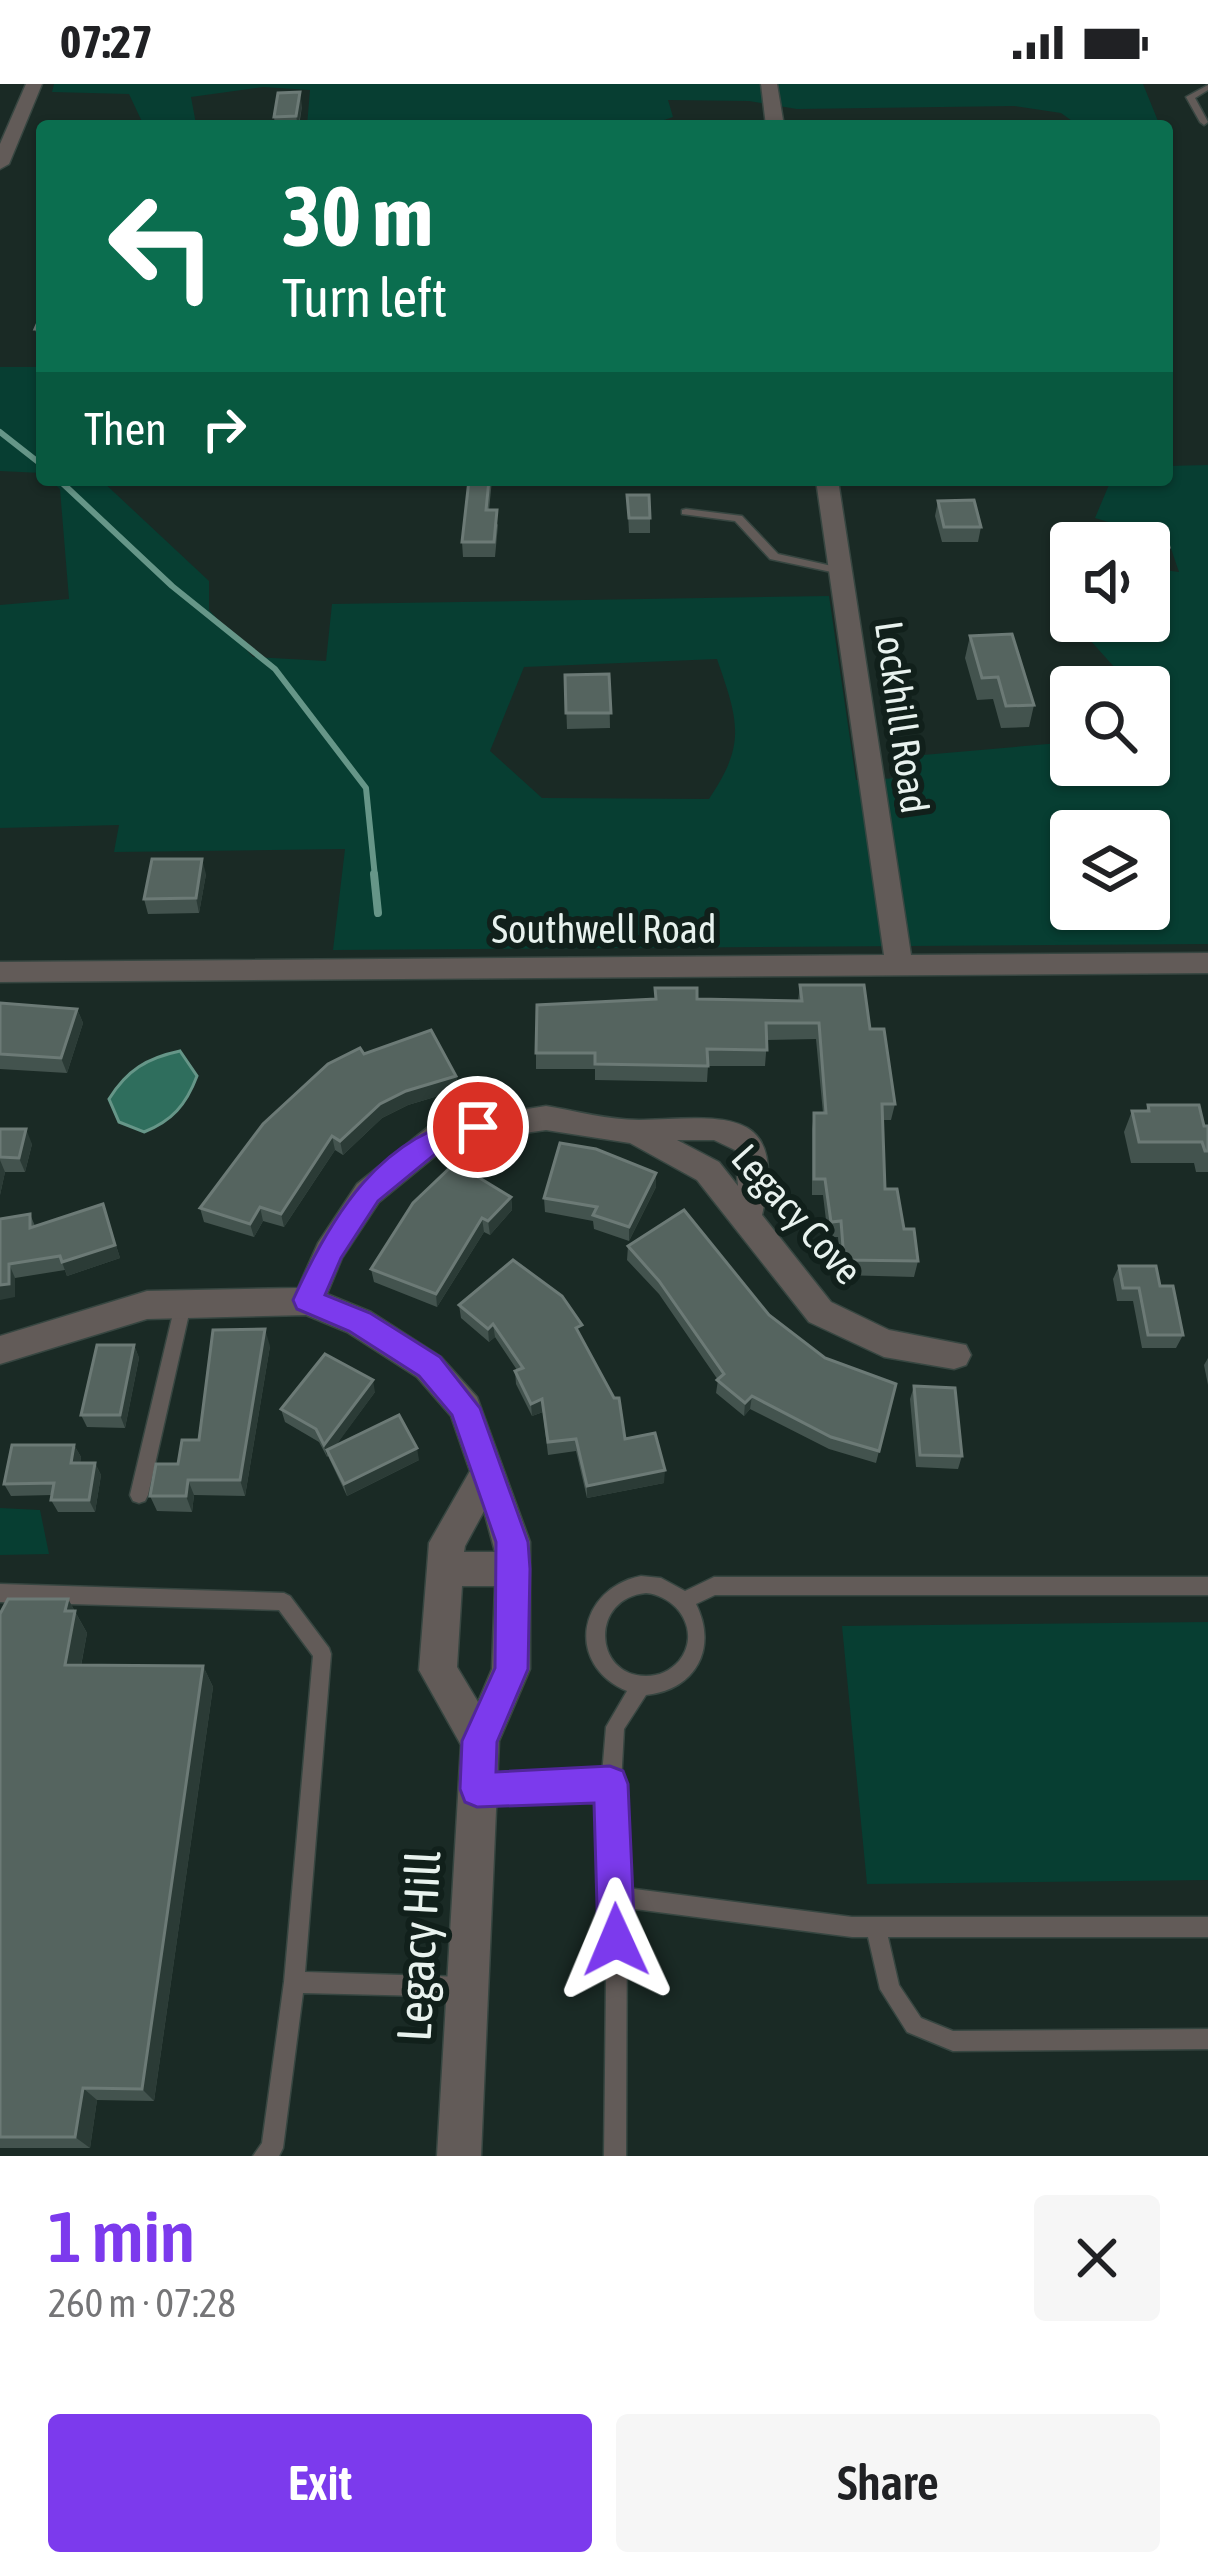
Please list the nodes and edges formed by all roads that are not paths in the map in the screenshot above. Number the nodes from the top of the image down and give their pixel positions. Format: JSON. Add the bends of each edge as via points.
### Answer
{"nodes":[{"id":1,"x":34,"y":84,"type":"edge"},
{"id":2,"x":769,"y":84,"type":"edge"},
{"id":3,"x":1208,"y":87,"type":"edge"},
{"id":4,"x":774,"y":120,"type":"edge"},
{"id":5,"x":1204,"y":122,"type":"dead end"},
{"id":6,"x":0,"y":164,"type":"edge"},
{"id":7,"x":828,"y":486,"type":"edge"},
{"id":8,"x":686,"y":512,"type":"dead end"},
{"id":9,"x":841,"y":572,"type":"junction"},
{"id":10,"x":1208,"y":963,"type":"edge"},
{"id":11,"x":899,"y":965,"type":"junction"},
{"id":12,"x":0,"y":973,"type":"edge"},
{"id":13,"x":635,"y":1132,"type":"junction"},
{"id":14,"x":745,"y":1220,"type":"junction"},
{"id":15,"x":308,"y":1300,"type":"junction"},
{"id":16,"x":183,"y":1304,"type":"junction"},
{"id":17,"x":0,"y":1350,"type":"edge"},
{"id":18,"x":954,"y":1355,"type":"dead end"},
{"id":19,"x":488,"y":1471,"type":"junction"},
{"id":20,"x":139,"y":1495,"type":"dead end"},
{"id":21,"x":445,"y":1569,"type":"junction"},
{"id":22,"x":514,"y":1569,"type":"junction"},
{"id":23,"x":1208,"y":1586,"type":"edge"},
{"id":24,"x":0,"y":1593,"type":"edge"},
{"id":25,"x":682,"y":1600,"type":"junction"},
{"id":26,"x":641,"y":1685,"type":"junction"},
{"id":27,"x":480,"y":1741,"type":"junction"},
{"id":28,"x":610,"y":1784,"type":"junction"},
{"id":29,"x":477,"y":1789,"type":"junction"},
{"id":30,"x":617,"y":1897,"type":"junction"},
{"id":31,"x":876,"y":1927,"type":"junction"},
{"id":32,"x":1208,"y":1927,"type":"edge"},
{"id":33,"x":293,"y":1982,"type":"junction"},
{"id":34,"x":468,"y":1987,"type":"junction"},
{"id":35,"x":1208,"y":2039,"type":"edge"},
{"id":36,"x":264,"y":2156,"type":"edge"},
{"id":37,"x":459,"y":2156,"type":"edge"},
{"id":38,"x":615,"y":2156,"type":"edge"}],
"edges":[{"from":1,"to":6,"type":"street"},
{"from":2,"to":4,"type":"street"},
{"from":3,"to":5,"type":"lane","via":[[1190,97]]},
{"from":7,"to":9,"type":"street","name":"Lockhill Road"},
{"from":8,"to":9,"type":"lane","via":[[738,518],[774,557]]},
{"from":9,"to":11,"type":"street","name":"Lockhill Road"},
{"from":10,"to":11,"type":"street","name":"Southwell Road"},
{"from":11,"to":12,"type":"street","name":"Southwell Road"},
{"from":13,"to":14,"type":"street","name":"Legacy Cove","via":[[708,1172]]},
{"from":13,"to":14,"type":"street","via":[[714,1125],[746,1142],[756,1187]]},
{"from":13,"to":15,"type":"street","name":"Legacy Cove","via":[[546,1118],[443,1132],[368,1193]]},
{"from":14,"to":18,"type":"street","name":"Legacy Cove","via":[[820,1312],[884,1342]]},
{"from":15,"to":16,"type":"street","name":"Legacy Hill"},
{"from":15,"to":19,"type":"street","name":"Legacy Hill","via":[[429,1367],[465,1408]]},
{"from":16,"to":17,"type":"street","name":"Legacy Hill","via":[[146,1305]]},
{"from":16,"to":20,"type":"lane"},
{"from":19,"to":21,"type":"street","via":[[447,1543]]},
{"from":19,"to":22,"type":"street","name":"Legacy Hill"},
{"from":21,"to":22,"type":"street"},
{"from":21,"to":27,"type":"street","via":[[438,1670]]},
{"from":22,"to":27,"type":"street","name":"Legacy Hill","via":[[512,1669]]},
{"from":23,"to":25,"type":"lane","via":[[714,1586]]},
{"from":24,"to":33,"type":"lane","via":[[284,1602],[322,1654]]},
{"from":25,"to":26,"type":"lane","via":[[698,1632],[696,1649],[676,1677]]},
{"from":25,"to":26,"type":"lane","via":[[638,1586],[599,1612],[601,1659]]},
{"from":26,"to":28,"type":"lane","via":[[615,1727]]},
{"from":27,"to":29,"type":"street","name":"Legacy Hill"},
{"from":28,"to":29,"type":"lane"},
{"from":28,"to":30,"type":"lane"},
{"from":29,"to":34,"type":"street","name":"Legacy Hill"},
{"from":30,"to":31,"type":"lane"},
{"from":30,"to":38,"type":"lane"},
{"from":31,"to":32,"type":"lane"},
{"from":31,"to":35,"type":"lane","via":[[890,1989],[914,2025],[953,2041]]},
{"from":33,"to":34,"type":"lane"},
{"from":33,"to":36,"type":"lane","via":[[272,2149]]},
{"from":34,"to":37,"type":"street","name":"Legacy Hill"}]}
